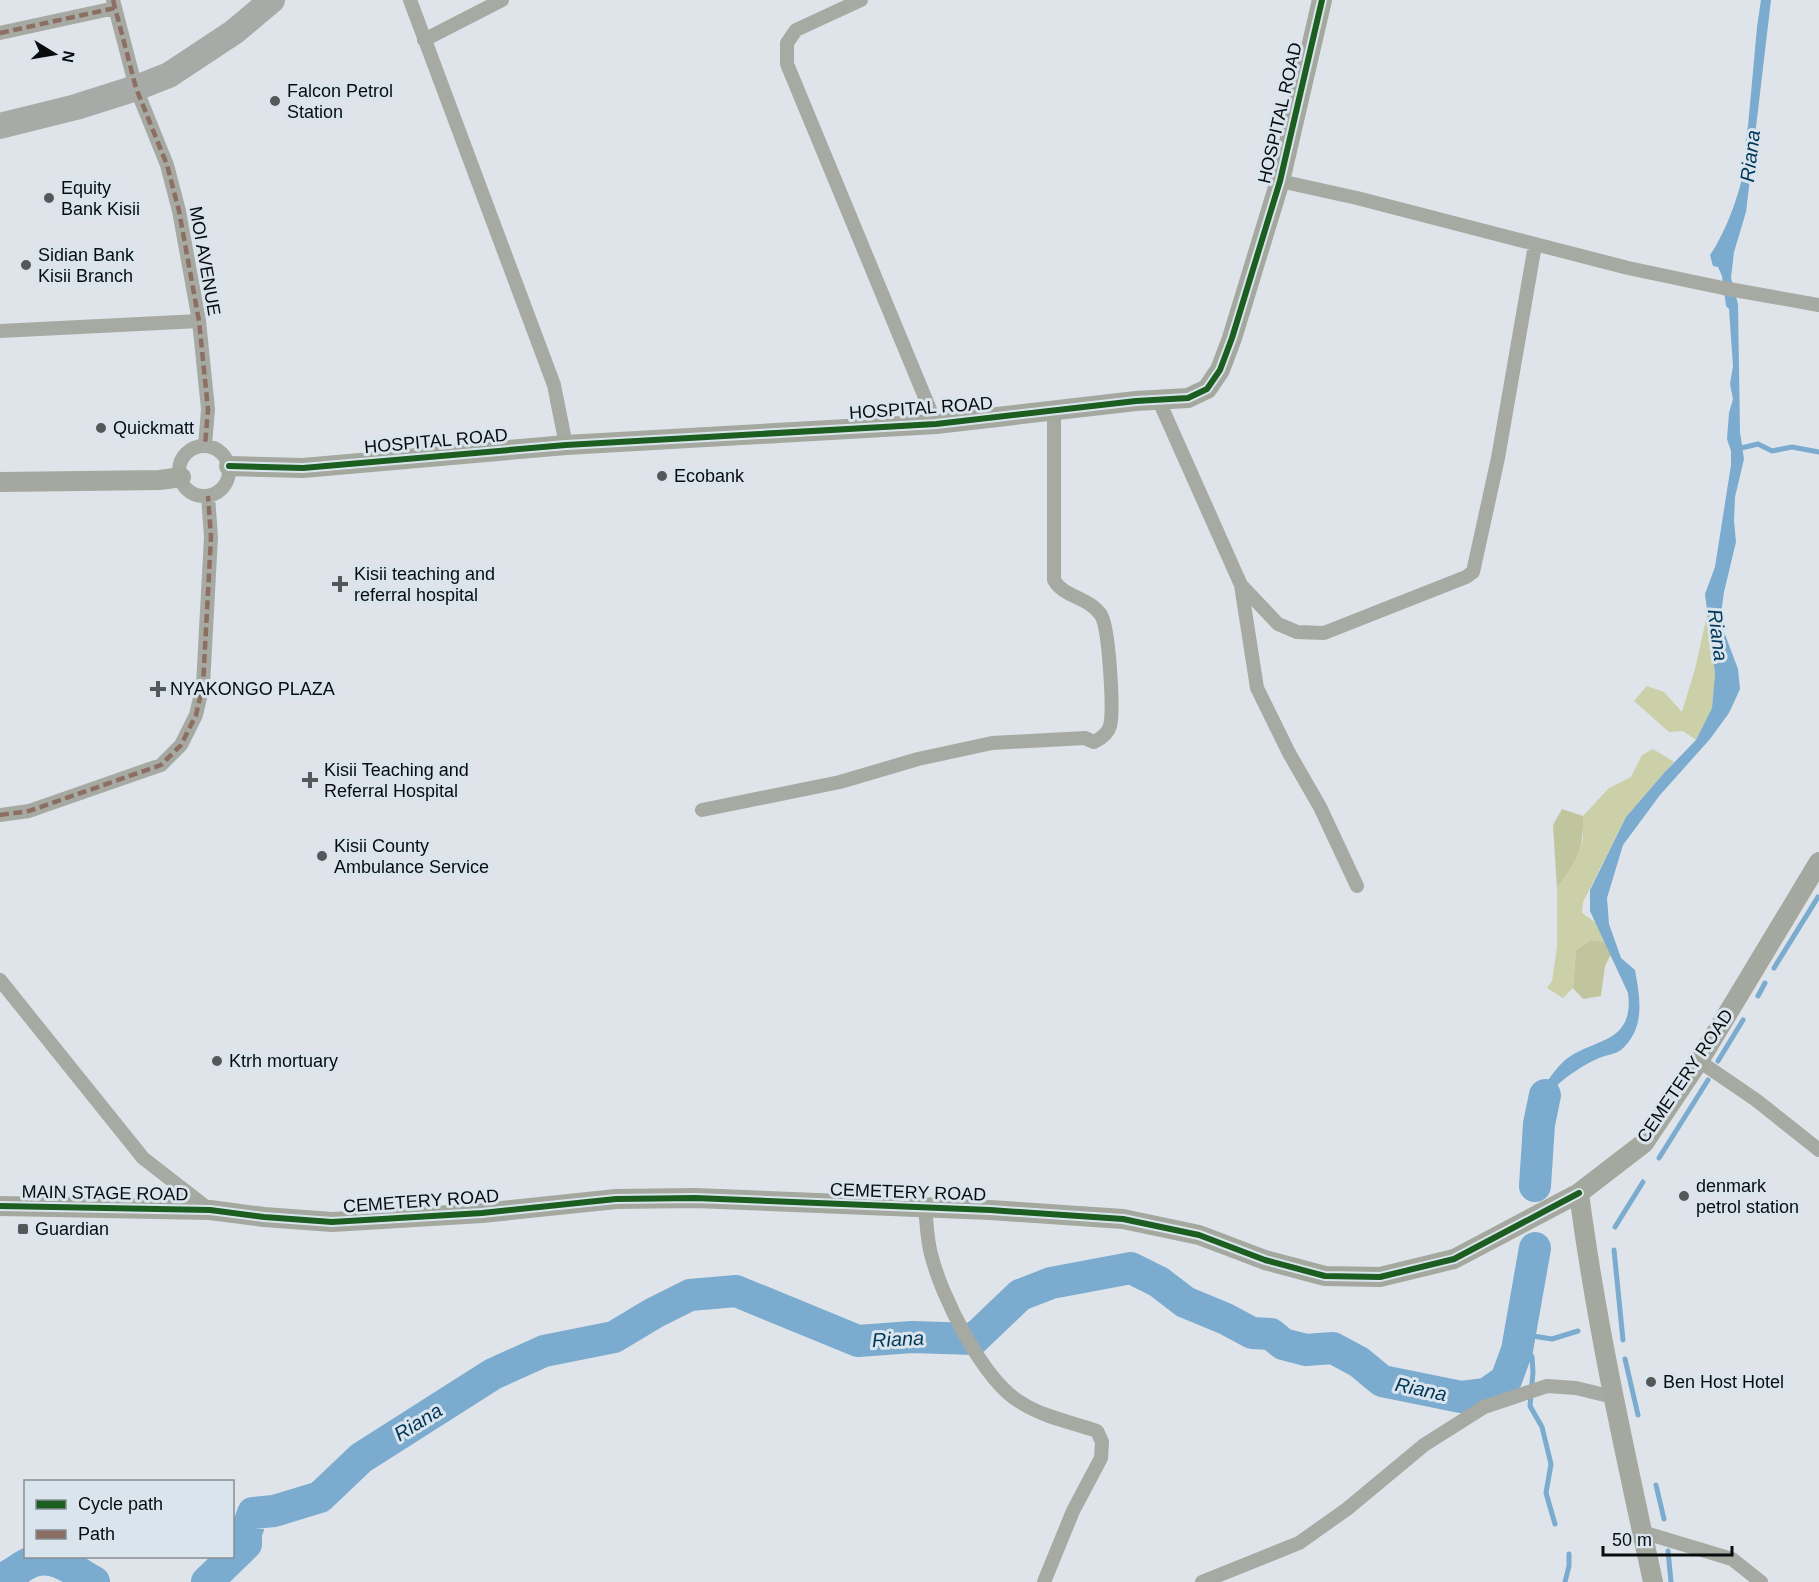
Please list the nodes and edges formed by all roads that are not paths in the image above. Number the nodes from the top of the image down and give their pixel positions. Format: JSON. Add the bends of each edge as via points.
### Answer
{"nodes":[{"id":1,"x":272,"y":0,"type":"edge"},
{"id":2,"x":410,"y":0,"type":"edge"},
{"id":3,"x":502,"y":0,"type":"edge"},
{"id":4,"x":861,"y":0,"type":"edge"},
{"id":5,"x":1322,"y":0,"type":"edge"},
{"id":6,"x":114,"y":4,"type":"edge"},
{"id":7,"x":0,"y":33,"type":"edge"},
{"id":8,"x":424,"y":40,"type":"junction"},
{"id":9,"x":135,"y":88,"type":"junction"},
{"id":10,"x":0,"y":126,"type":"edge"},
{"id":11,"x":1281,"y":181,"type":"junction"},
{"id":12,"x":1535,"y":245,"type":"junction"},
{"id":13,"x":1819,"y":305,"type":"edge"},
{"id":14,"x":199,"y":321,"type":"junction"},
{"id":15,"x":0,"y":331,"type":"edge"},
{"id":16,"x":1159,"y":401,"type":"junction"},
{"id":17,"x":1054,"y":412,"type":"junction"},
{"id":18,"x":936,"y":424,"type":"junction"},
{"id":19,"x":566,"y":445,"type":"junction"},
{"id":20,"x":205,"y":446,"type":"junction"},
{"id":21,"x":229,"y":466,"type":"junction"},
{"id":22,"x":181,"y":477,"type":"junction"},
{"id":23,"x":0,"y":482,"type":"edge"},
{"id":24,"x":208,"y":496,"type":"junction"},
{"id":25,"x":1241,"y":585,"type":"junction"},
{"id":26,"x":702,"y":810,"type":"dead end"},
{"id":27,"x":0,"y":815,"type":"edge"},
{"id":28,"x":1819,"y":862,"type":"edge"},
{"id":29,"x":1357,"y":886,"type":"dead end"},
{"id":30,"x":0,"y":980,"type":"edge"},
{"id":31,"x":1699,"y":1060,"type":"junction"},
{"id":32,"x":1819,"y":1150,"type":"edge"},
{"id":33,"x":1579,"y":1193,"type":"junction"},
{"id":34,"x":0,"y":1206,"type":"edge"},
{"id":35,"x":925,"y":1209,"type":"junction"},
{"id":36,"x":210,"y":1210,"type":"junction"},
{"id":37,"x":1613,"y":1397,"type":"junction"},
{"id":38,"x":1642,"y":1532,"type":"junction"},
{"id":39,"x":1044,"y":1582,"type":"edge"},
{"id":40,"x":1202,"y":1582,"type":"edge"},
{"id":41,"x":1653,"y":1582,"type":"edge"},
{"id":42,"x":1761,"y":1582,"type":"edge"}],
"edges":[{"from":1,"to":9,"type":"highway","via":[[234,32],[169,75]]},
{"from":2,"to":8,"type":"street"},
{"from":3,"to":8,"type":"street"},
{"from":4,"to":18,"type":"street","via":[[796,30],[787,43],[787,64]]},
{"from":5,"to":11,"type":"street","name":"HOSPITAL ROAD"},
{"from":6,"to":7,"type":"street"},
{"from":6,"to":9,"type":"street","name":"MOI AVENUE"},
{"from":8,"to":19,"type":"street","via":[[554,385]]},
{"from":9,"to":10,"type":"highway"},
{"from":9,"to":14,"type":"street","name":"MOI AVENUE","via":[[167,165]]},
{"from":11,"to":12,"type":"street"},
{"from":11,"to":16,"type":"street","name":"HOSPITAL ROAD","via":[[1220,370],[1207,389],[1188,398]]},
{"from":12,"to":13,"type":"street","via":[[1628,268]]},
{"from":12,"to":25,"type":"street","via":[[1498,458],[1473,572],[1324,633],[1297,632],[1278,624]]},
{"from":14,"to":15,"type":"street"},
{"from":14,"to":20,"type":"street","name":"MOI AVENUE","via":[[208,409]]},
{"from":16,"to":17,"type":"street","name":"HOSPITAL ROAD"},
{"from":16,"to":25,"type":"street"},
{"from":17,"to":18,"type":"street","name":"HOSPITAL ROAD"},
{"from":17,"to":26,"type":"street","via":[[1054,580],[1058,588],[1094,606],[1103,618],[1109,645],[1110,726],[1101,738],[1094,742],[1085,738],[992,743],[840,782]]},
{"from":18,"to":19,"type":"street","name":"HOSPITAL ROAD"},
{"from":19,"to":21,"type":"street","name":"HOSPITAL ROAD","via":[[303,468]]},
{"from":20,"to":21,"type":"street","via":[[220,452]]},
{"from":20,"to":22,"type":"street","via":[[184,457]]},
{"from":21,"to":24,"type":"street","via":[[227,482]]},
{"from":22,"to":23,"type":"street"},
{"from":22,"to":24,"type":"street","via":[[192,493]]},
{"from":24,"to":27,"type":"street","via":[[211,537],[203,685],[196,715],[181,745],[161,765],[29,811]]},
{"from":25,"to":29,"type":"street","via":[[1257,688]]},
{"from":28,"to":31,"type":"street","name":"CEMETERY ROAD"},
{"from":30,"to":36,"type":"street","via":[[143,1158]]},
{"from":31,"to":32,"type":"street"},
{"from":31,"to":33,"type":"street","name":"CEMETERY ROAD","via":[[1644,1143]]},
{"from":33,"to":35,"type":"street","name":"CEMETERY ROAD","via":[[1454,1259],[1380,1277],[1325,1276],[1265,1260],[1199,1235],[1123,1219]]},
{"from":33,"to":37,"type":"street"},
{"from":34,"to":36,"type":"street","name":"MAIN STAGE ROAD"},
{"from":35,"to":36,"type":"street","name":"CEMETERY ROAD","via":[[696,1198],[616,1199],[482,1213],[332,1222]]},
{"from":35,"to":39,"type":"street","via":[[931,1254],[947,1298],[1000,1386],[1020,1402],[1052,1417],[1097,1431],[1102,1442],[1101,1458],[1073,1511]]},
{"from":37,"to":38,"type":"street"},
{"from":37,"to":40,"type":"street","via":[[1547,1386],[1484,1407],[1424,1445],[1299,1543]]},
{"from":38,"to":41,"type":"street"},
{"from":38,"to":42,"type":"street","via":[[1732,1559]]}]}
